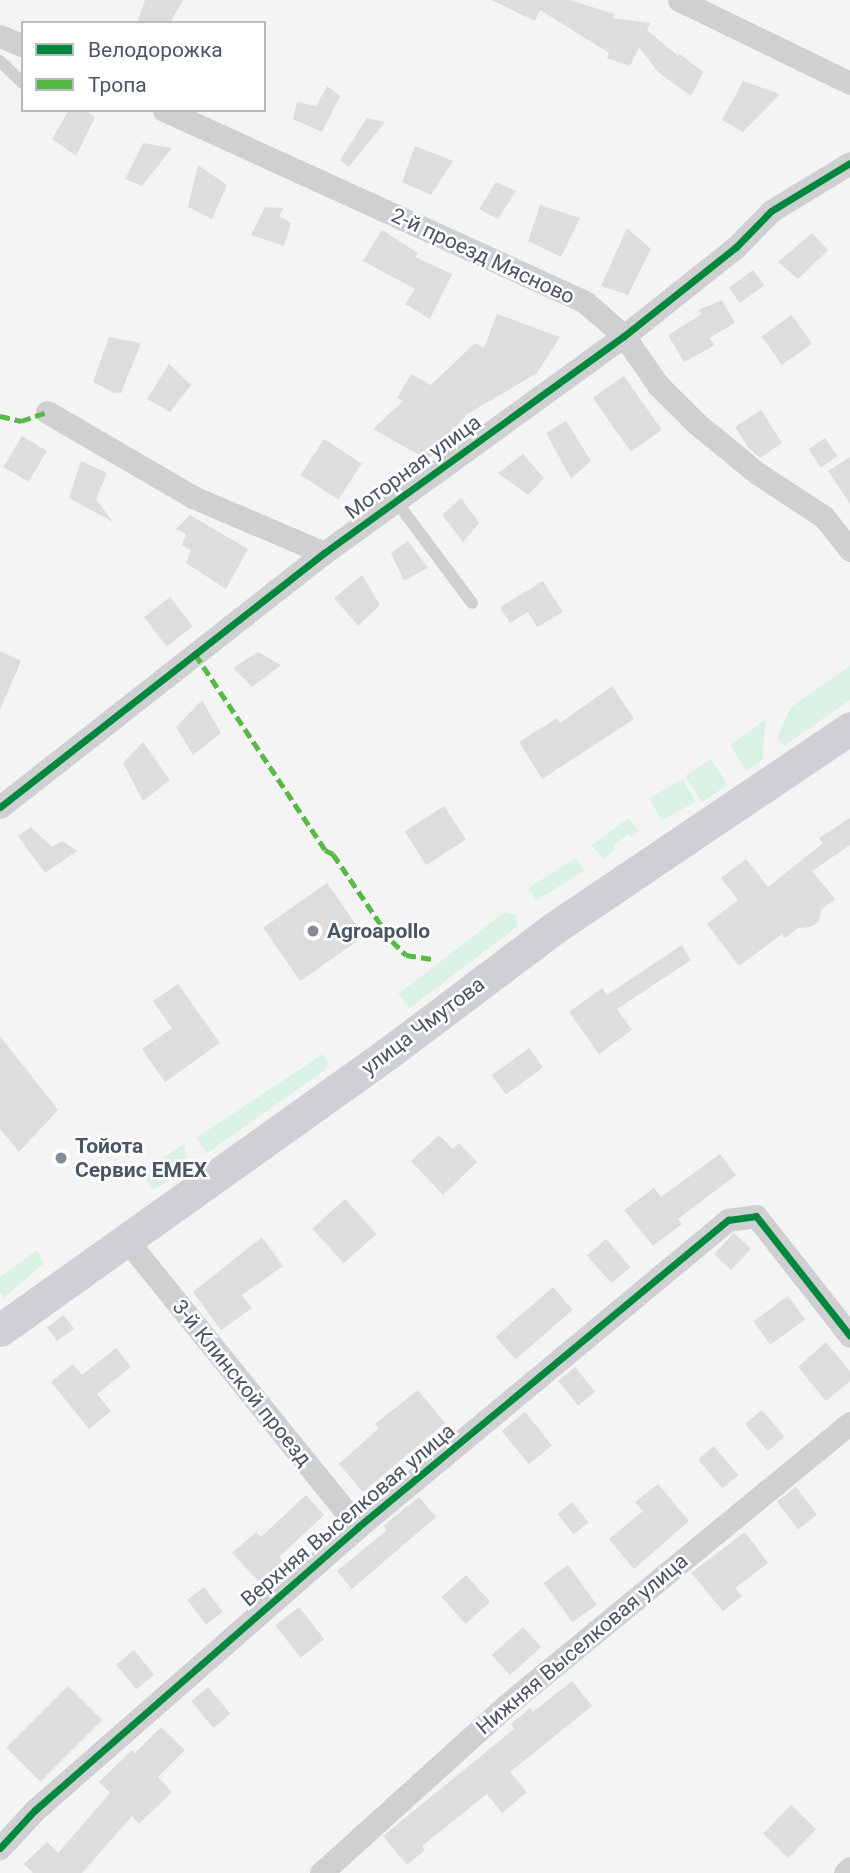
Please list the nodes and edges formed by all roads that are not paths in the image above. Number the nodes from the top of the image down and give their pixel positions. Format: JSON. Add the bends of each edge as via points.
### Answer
{"nodes":[{"id":1,"x":679,"y":0,"type":"edge"},
{"id":2,"x":0,"y":36,"type":"edge"},
{"id":3,"x":21,"y":45,"type":"edge"},
{"id":4,"x":0,"y":61,"type":"edge"},
{"id":5,"x":21,"y":81,"type":"edge"},
{"id":6,"x":850,"y":83,"type":"edge"},
{"id":7,"x":168,"y":112,"type":"edge"},
{"id":8,"x":850,"y":163,"type":"edge"},
{"id":9,"x":624,"y":336,"type":"junction"},
{"id":10,"x":47,"y":412,"type":"dead end"},
{"id":11,"x":397,"y":501,"type":"junction"},
{"id":12,"x":850,"y":550,"type":"edge"},
{"id":13,"x":324,"y":553,"type":"junction"},
{"id":14,"x":472,"y":603,"type":"dead end"},
{"id":15,"x":850,"y":728,"type":"edge"},
{"id":16,"x":0,"y":807,"type":"edge"},
{"id":17,"x":125,"y":1238,"type":"junction"},
{"id":18,"x":0,"y":1330,"type":"edge"},
{"id":19,"x":850,"y":1336,"type":"edge"},
{"id":20,"x":850,"y":1423,"type":"edge"},
{"id":21,"x":358,"y":1527,"type":"junction"},
{"id":22,"x":0,"y":1848,"type":"edge"},
{"id":23,"x":850,"y":1868,"type":"edge"},
{"id":24,"x":321,"y":1873,"type":"edge"},
{"id":25,"x":845,"y":1873,"type":"edge"}],
"edges":[{"from":1,"to":6,"type":"street"},
{"from":2,"to":3,"type":"street"},
{"from":4,"to":5,"type":"lane"},
{"from":7,"to":9,"type":"street","name":"2-й проезд Мясново","via":[[585,302]]},
{"from":8,"to":9,"type":"street","name":"Моторная улица","via":[[771,211],[736,247]]},
{"from":9,"to":11,"type":"street","name":"Моторная улица"},
{"from":9,"to":12,"type":"street","name":"2-й проезд Мясново","via":[[658,385],[696,423],[757,473],[824,517]]},
{"from":10,"to":13,"type":"street","via":[[193,497]]},
{"from":11,"to":13,"type":"street","name":"Моторная улица"},
{"from":11,"to":14,"type":"lane"},
{"from":13,"to":16,"type":"street","name":"Моторная улица"},
{"from":15,"to":17,"type":"main road","name":"улица Чмутова","via":[[554,928],[387,1054]]},
{"from":17,"to":18,"type":"main road","name":"улица Чмутова"},
{"from":17,"to":21,"type":"street","name":"3-й Клинской проезд"},
{"from":19,"to":21,"type":"street","name":"Верхняя Выселковая улица","via":[[756,1216],[728,1220]]},
{"from":20,"to":24,"type":"street","name":"Нижняя Выселковая улица","via":[[509,1703]]},
{"from":21,"to":22,"type":"street","name":"Верхняя Выселковая улица","via":[[35,1810]]},
{"from":23,"to":25,"type":"street"}]}
